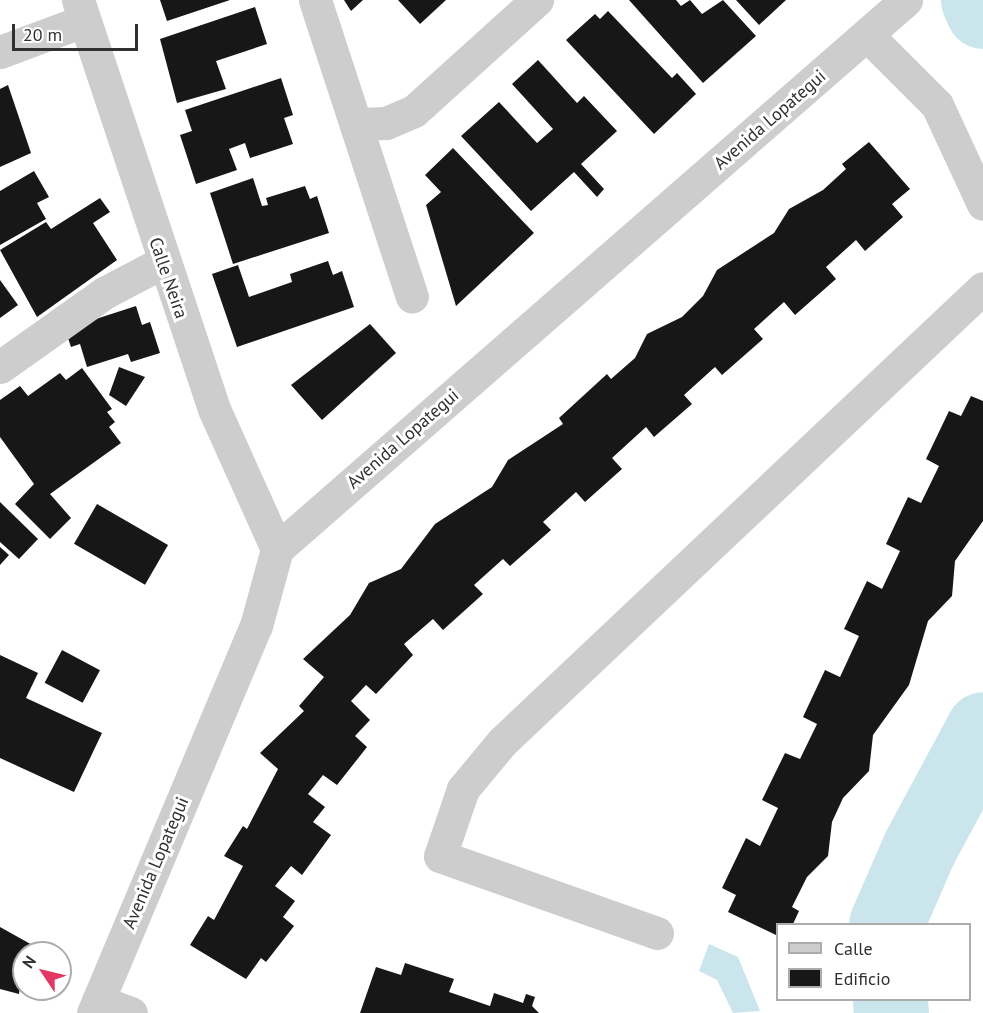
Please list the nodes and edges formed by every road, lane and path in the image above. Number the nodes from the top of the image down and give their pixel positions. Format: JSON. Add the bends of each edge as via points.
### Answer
{"nodes":[{"id":1,"x":315,"y":0,"type":"edge"},
{"id":2,"x":537,"y":0,"type":"edge"},
{"id":3,"x":896,"y":3,"type":"edge"},
{"id":4,"x":80,"y":11,"type":"edge"},
{"id":5,"x":867,"y":35,"type":"junction"},
{"id":6,"x":0,"y":52,"type":"edge"},
{"id":7,"x":356,"y":124,"type":"junction"},
{"id":8,"x":983,"y":204,"type":"edge"},
{"id":9,"x":163,"y":262,"type":"junction"},
{"id":10,"x":983,"y":288,"type":"edge"},
{"id":11,"x":412,"y":297,"type":"dead end"},
{"id":12,"x":0,"y":367,"type":"edge"},
{"id":13,"x":277,"y":549,"type":"junction"},
{"id":14,"x":657,"y":933,"type":"dead end"},
{"id":15,"x":95,"y":1007,"type":"edge"},
{"id":16,"x":131,"y":1013,"type":"edge"}],
"edges":[{"from":1,"to":7,"type":"street"},
{"from":2,"to":7,"type":"street","via":[[414,111],[386,123]]},
{"from":3,"to":5,"type":"street","name":"Avenida Lopategui"},
{"from":4,"to":6,"type":"street"},
{"from":4,"to":9,"type":"street","name":"Calle Neira"},
{"from":5,"to":8,"type":"street","via":[[937,105],[972,171]]},
{"from":5,"to":13,"type":"street","name":"Avenida Lopategui"},
{"from":7,"to":11,"type":"street"},
{"from":9,"to":12,"type":"street","via":[[104,293]]},
{"from":9,"to":13,"type":"street","name":"Calle Neira","via":[[214,409]]},
{"from":10,"to":14,"type":"street","via":[[502,742],[463,789],[440,856]]},
{"from":13,"to":15,"type":"street","name":"Avenida Lopategui","via":[[256,626]]},
{"from":15,"to":16,"type":"street"}]}
